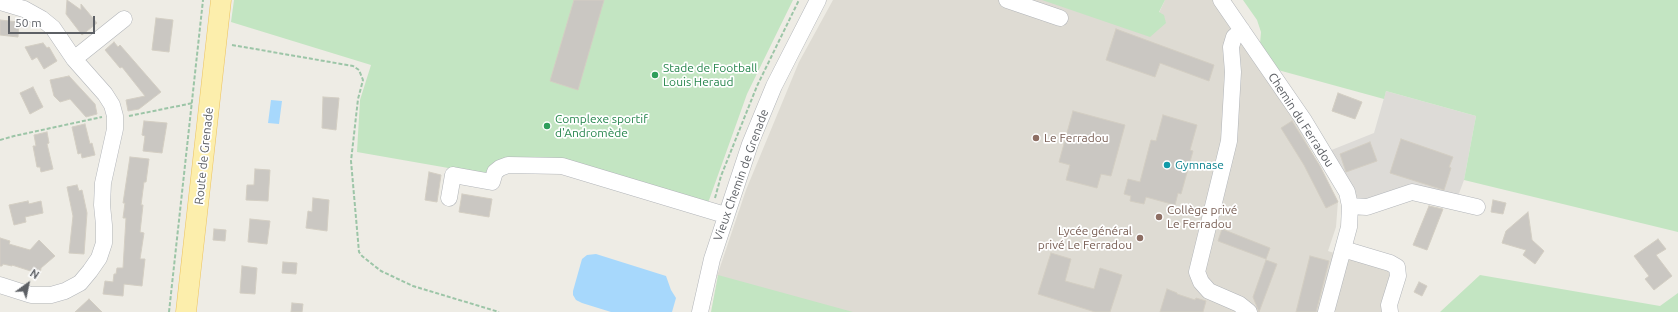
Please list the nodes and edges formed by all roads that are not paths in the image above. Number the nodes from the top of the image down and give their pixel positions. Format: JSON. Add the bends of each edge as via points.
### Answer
{"nodes":[{"id":1,"x":221,"y":0,"type":"edge"},
{"id":2,"x":818,"y":0,"type":"edge"},
{"id":3,"x":1007,"y":0,"type":"edge"},
{"id":4,"x":1221,"y":0,"type":"edge"},
{"id":5,"x":0,"y":2,"type":"edge"},
{"id":6,"x":1060,"y":18,"type":"dead end"},
{"id":7,"x":124,"y":19,"type":"dead end"},
{"id":8,"x":1242,"y":30,"type":"junction"},
{"id":9,"x":74,"y":59,"type":"junction"},
{"id":10,"x":449,"y":198,"type":"dead end"},
{"id":11,"x":1350,"y":206,"type":"junction"},
{"id":12,"x":1477,"y":207,"type":"dead end"},
{"id":13,"x":725,"y":215,"type":"junction"},
{"id":14,"x":1343,"y":250,"type":"junction"},
{"id":15,"x":0,"y":285,"type":"edge"},
{"id":16,"x":186,"y":312,"type":"edge"},
{"id":17,"x":700,"y":312,"type":"edge"},
{"id":18,"x":1249,"y":312,"type":"edge"},
{"id":19,"x":1326,"y":312,"type":"edge"},
{"id":20,"x":1390,"y":312,"type":"edge"}],
"edges":[{"from":1,"to":16,"type":"main road","name":"Route de Grenade"},
{"from":2,"to":13,"type":"street","name":"Vieux Chemin de Grenade","via":[[774,86]]},
{"from":3,"to":6,"type":"street"},
{"from":4,"to":8,"type":"street","name":"Chemin du Ferradou"},
{"from":5,"to":9,"type":"street","via":[[24,8],[42,19],[53,28]]},
{"from":7,"to":9,"type":"street"},
{"from":8,"to":11,"type":"street","name":"Chemin du Ferradou","via":[[1303,119],[1347,192]]},
{"from":8,"to":18,"type":"street","via":[[1234,37],[1231,47],[1233,72],[1229,141],[1197,272],[1209,291],[1239,304]]},
{"from":9,"to":15,"type":"street","via":[[105,94],[115,116],[113,144],[103,183],[104,243],[99,258],[80,283],[65,291],[50,295],[31,295]]},
{"from":10,"to":13,"type":"street","via":[[452,175],[492,182],[495,172],[508,165],[562,166]]},
{"from":11,"to":12,"type":"street","via":[[1367,207],[1412,192]]},
{"from":11,"to":14,"type":"street","name":"Chemin du Ferradou","via":[[1349,227]]},
{"from":13,"to":17,"type":"street","name":"Vieux Chemin de Grenade"},
{"from":14,"to":19,"type":"street","name":"Chemin du Ferradou"},
{"from":14,"to":20,"type":"street","via":[[1390,263],[1397,268],[1398,276],[1389,305]]}]}
